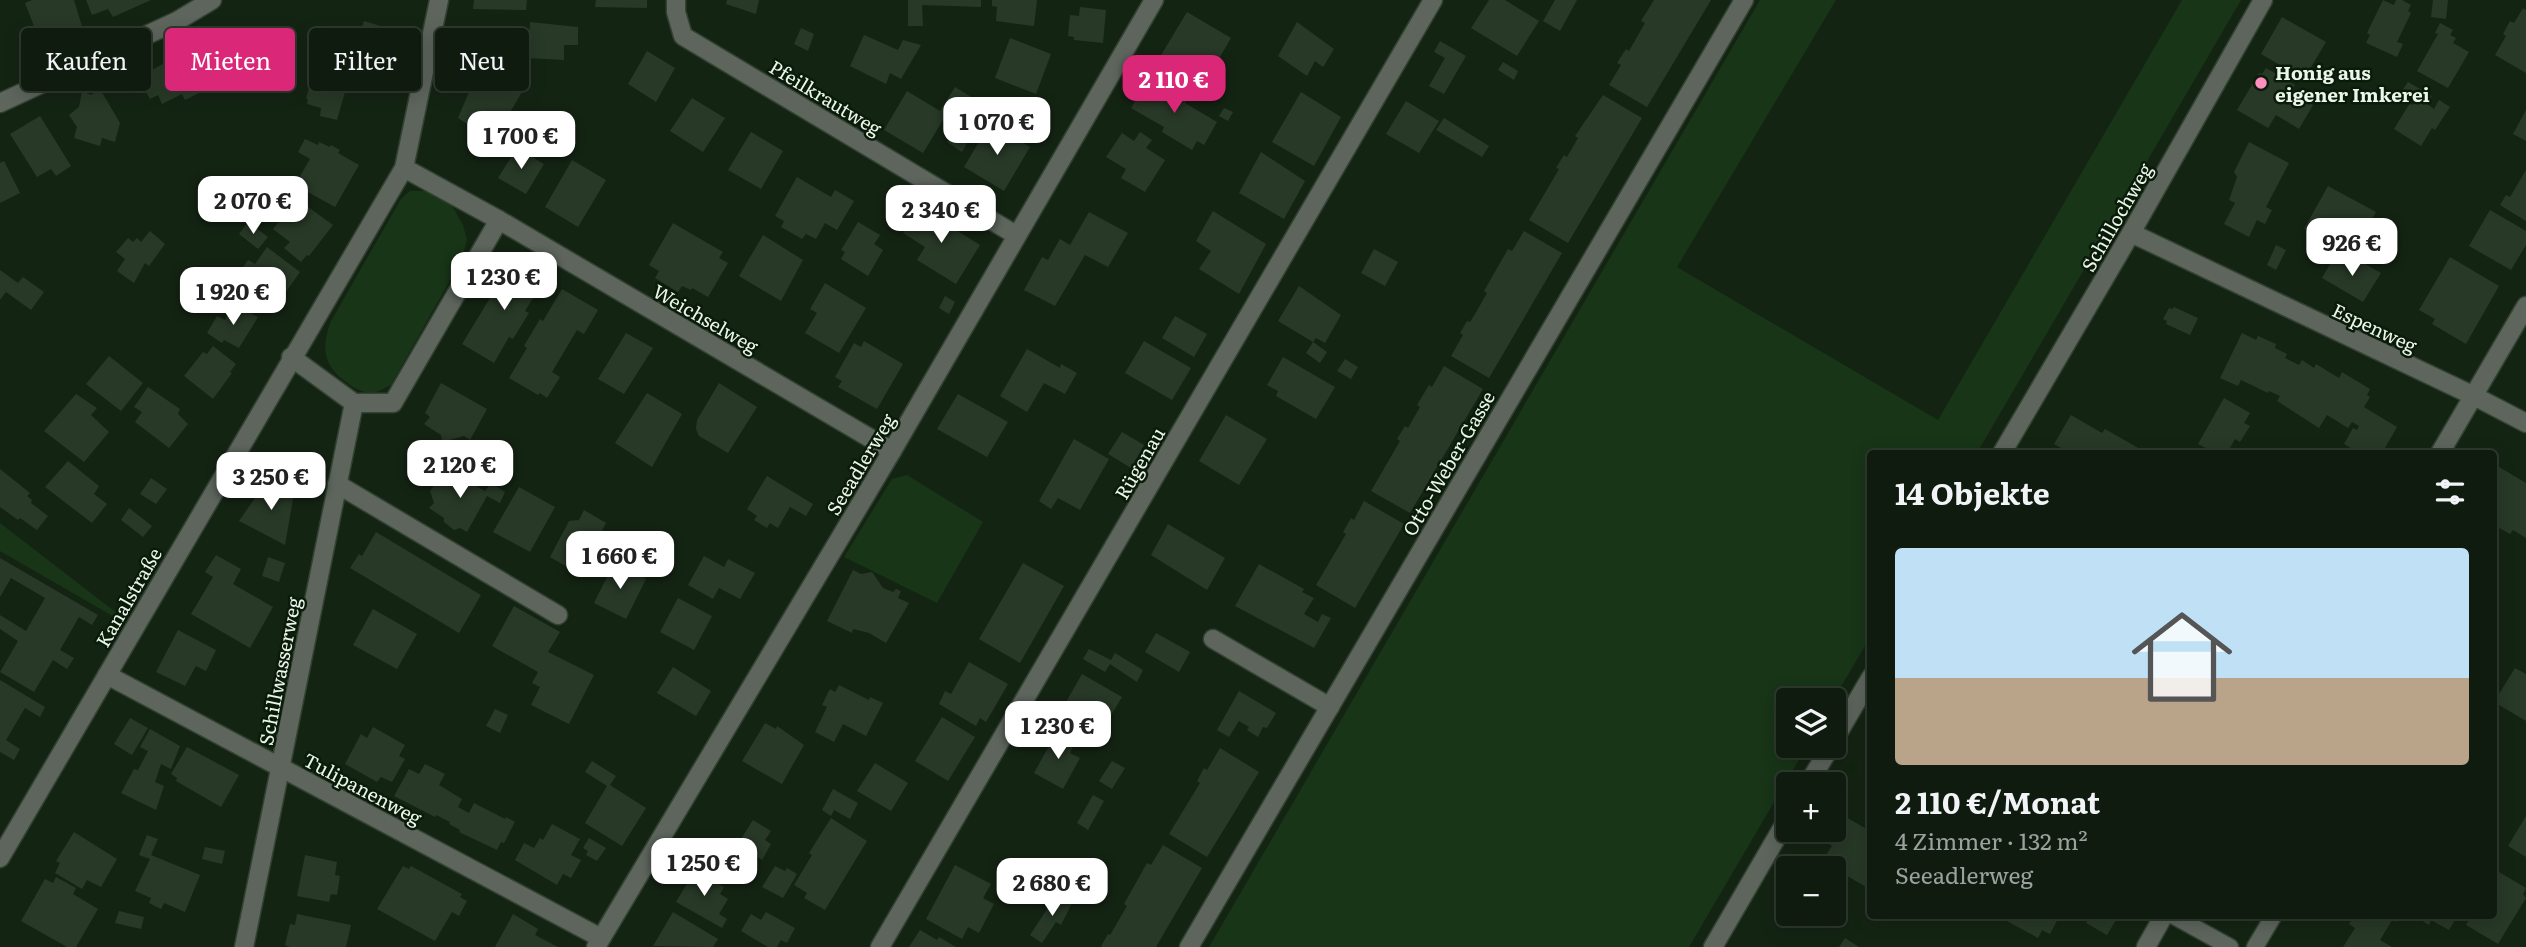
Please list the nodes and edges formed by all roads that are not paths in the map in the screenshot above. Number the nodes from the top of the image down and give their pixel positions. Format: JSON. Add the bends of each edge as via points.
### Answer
{"nodes":[{"id":1,"x":212,"y":0,"type":"edge"},
{"id":2,"x":439,"y":0,"type":"edge"},
{"id":3,"x":676,"y":0,"type":"edge"},
{"id":4,"x":1154,"y":0,"type":"edge"},
{"id":5,"x":1433,"y":0,"type":"edge"},
{"id":6,"x":1744,"y":0,"type":"edge"},
{"id":7,"x":2263,"y":0,"type":"edge"},
{"id":8,"x":0,"y":103,"type":"edge"},
{"id":9,"x":404,"y":168,"type":"junction"},
{"id":10,"x":499,"y":220,"type":"junction"},
{"id":11,"x":2132,"y":233,"type":"junction"},
{"id":12,"x":1016,"y":235,"type":"junction"},
{"id":13,"x":2526,"y":306,"type":"edge"},
{"id":14,"x":291,"y":357,"type":"junction"},
{"id":15,"x":2474,"y":396,"type":"junction"},
{"id":16,"x":354,"y":403,"type":"junction"},
{"id":17,"x":2526,"y":423,"type":"edge"},
{"id":18,"x":2004,"y":450,"type":"edge"},
{"id":19,"x":2442,"y":450,"type":"edge"},
{"id":20,"x":892,"y":451,"type":"junction"},
{"id":21,"x":337,"y":484,"type":"junction"},
{"id":22,"x":558,"y":615,"type":"dead end"},
{"id":23,"x":1213,"y":639,"type":"dead end"},
{"id":24,"x":107,"y":675,"type":"junction"},
{"id":25,"x":1867,"y":684,"type":"edge"},
{"id":26,"x":1330,"y":706,"type":"junction"},
{"id":27,"x":1846,"y":720,"type":"edge"},
{"id":28,"x":281,"y":769,"type":"junction"},
{"id":29,"x":1776,"y":839,"type":"edge"},
{"id":30,"x":0,"y":858,"type":"edge"},
{"id":31,"x":2162,"y":919,"type":"edge"},
{"id":32,"x":2179,"y":919,"type":"edge"},
{"id":33,"x":2272,"y":919,"type":"edge"},
{"id":34,"x":598,"y":942,"type":"edge"},
{"id":35,"x":244,"y":947,"type":"edge"},
{"id":36,"x":880,"y":947,"type":"edge"},
{"id":37,"x":1189,"y":947,"type":"edge"},
{"id":38,"x":1713,"y":947,"type":"edge"},
{"id":39,"x":2146,"y":947,"type":"edge"},
{"id":40,"x":2230,"y":947,"type":"edge"},
{"id":41,"x":2255,"y":947,"type":"edge"}],
"edges":[{"from":1,"to":8,"type":"street"},
{"from":2,"to":9,"type":"street"},
{"from":3,"to":12,"type":"street","name":"Pfeilkrautweg","via":[[682,36]]},
{"from":4,"to":12,"type":"street","name":"Seeadlerweg"},
{"from":5,"to":36,"type":"street","name":"Rügenau"},
{"from":6,"to":26,"type":"street","name":"Otto-Weber-Gasse"},
{"from":7,"to":11,"type":"street","name":"Schillochweg"},
{"from":9,"to":10,"type":"street","name":"Weichselweg"},
{"from":9,"to":14,"type":"street","name":"Kanalstraße"},
{"from":10,"to":16,"type":"street","via":[[393,402]]},
{"from":10,"to":20,"type":"street","name":"Weichselweg"},
{"from":11,"to":15,"type":"street","name":"Espenweg"},
{"from":11,"to":18,"type":"street","name":"Schillochweg"},
{"from":12,"to":20,"type":"street","name":"Seeadlerweg"},
{"from":13,"to":15,"type":"street"},
{"from":14,"to":16,"type":"street"},
{"from":14,"to":24,"type":"street","name":"Kanalstraße"},
{"from":15,"to":17,"type":"street","name":"Espenweg"},
{"from":15,"to":19,"type":"street"},
{"from":16,"to":21,"type":"street","name":"Schillwasserweg"},
{"from":20,"to":34,"type":"street","name":"Seeadlerweg"},
{"from":21,"to":22,"type":"street"},
{"from":21,"to":28,"type":"street","name":"Schillwasserweg"},
{"from":23,"to":26,"type":"street"},
{"from":24,"to":28,"type":"street","name":"Tulipanenweg"},
{"from":24,"to":30,"type":"street","name":"Kanalstraße"},
{"from":25,"to":27,"type":"street"},
{"from":26,"to":37,"type":"street","name":"Otto-Weber-Gasse"},
{"from":28,"to":34,"type":"street","name":"Tulipanenweg"},
{"from":28,"to":35,"type":"street","name":"Schillwasserweg"},
{"from":29,"to":38,"type":"street"},
{"from":31,"to":39,"type":"street"},
{"from":32,"to":40,"type":"lane"},
{"from":33,"to":41,"type":"lane"}]}
